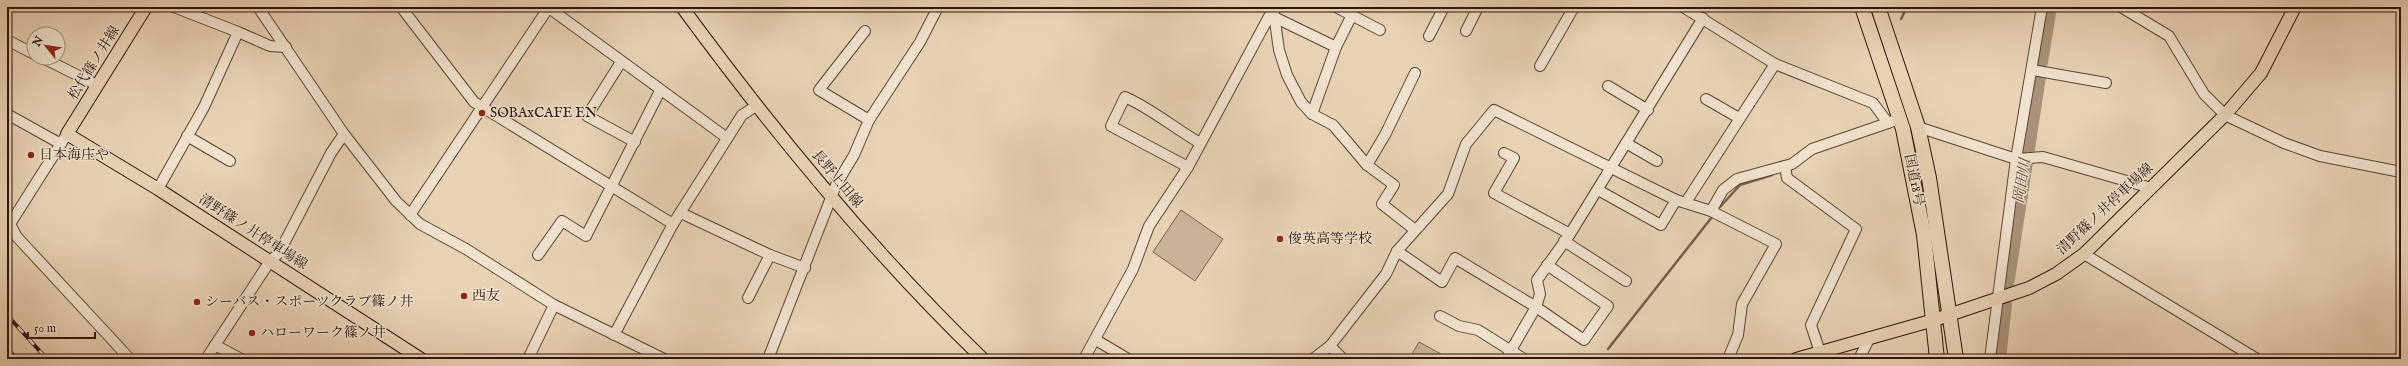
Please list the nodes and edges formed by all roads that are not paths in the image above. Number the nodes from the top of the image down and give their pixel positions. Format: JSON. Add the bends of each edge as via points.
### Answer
{"nodes":[{"id":1,"x":146,"y":7,"type":"edge"},
{"id":2,"x":174,"y":7,"type":"edge"},
{"id":3,"x":258,"y":7,"type":"edge"},
{"id":4,"x":401,"y":7,"type":"edge"},
{"id":5,"x":682,"y":7,"type":"edge"},
{"id":6,"x":938,"y":7,"type":"edge"},
{"id":7,"x":1336,"y":7,"type":"edge"},
{"id":8,"x":1444,"y":7,"type":"edge"},
{"id":9,"x":1478,"y":7,"type":"edge"},
{"id":10,"x":1574,"y":7,"type":"edge"},
{"id":11,"x":1683,"y":7,"type":"edge"},
{"id":12,"x":1862,"y":7,"type":"edge"},
{"id":13,"x":1878,"y":7,"type":"edge"},
{"id":14,"x":2042,"y":7,"type":"edge"},
{"id":15,"x":2121,"y":7,"type":"edge"},
{"id":16,"x":2295,"y":7,"type":"edge"},
{"id":17,"x":549,"y":8,"type":"edge"},
{"id":18,"x":1274,"y":11,"type":"edge"},
{"id":19,"x":1352,"y":15,"type":"junction"},
{"id":20,"x":1703,"y":18,"type":"junction"},
{"id":21,"x":1380,"y":30,"type":"dead end"},
{"id":22,"x":1466,"y":31,"type":"dead end"},
{"id":23,"x":238,"y":32,"type":"junction"},
{"id":24,"x":865,"y":32,"type":"dead end"},
{"id":25,"x":1429,"y":36,"type":"dead end"},
{"id":26,"x":7,"y":40,"type":"edge"},
{"id":27,"x":286,"y":47,"type":"junction"},
{"id":28,"x":1336,"y":47,"type":"junction"},
{"id":29,"x":26,"y":50,"type":"edge"},
{"id":30,"x":621,"y":62,"type":"junction"},
{"id":31,"x":1775,"y":64,"type":"junction"},
{"id":32,"x":59,"y":66,"type":"edge"},
{"id":33,"x":1540,"y":66,"type":"dead end"},
{"id":34,"x":2032,"y":70,"type":"junction"},
{"id":35,"x":1415,"y":73,"type":"dead end"},
{"id":36,"x":2106,"y":83,"type":"dead end"},
{"id":37,"x":97,"y":85,"type":"junction"},
{"id":38,"x":1608,"y":86,"type":"dead end"},
{"id":39,"x":660,"y":91,"type":"junction"},
{"id":40,"x":1706,"y":98,"type":"dead end"},
{"id":41,"x":481,"y":106,"type":"junction"},
{"id":42,"x":756,"y":106,"type":"junction"},
{"id":43,"x":1648,"y":110,"type":"junction"},
{"id":44,"x":7,"y":114,"type":"edge"},
{"id":45,"x":1312,"y":114,"type":"junction"},
{"id":46,"x":2225,"y":116,"type":"junction"},
{"id":47,"x":1739,"y":118,"type":"junction"},
{"id":48,"x":869,"y":120,"type":"junction"},
{"id":49,"x":1894,"y":120,"type":"junction"},
{"id":50,"x":1918,"y":127,"type":"junction"},
{"id":51,"x":344,"y":134,"type":"junction"},
{"id":52,"x":187,"y":136,"type":"junction"},
{"id":53,"x":727,"y":138,"type":"junction"},
{"id":54,"x":64,"y":139,"type":"junction"},
{"id":55,"x":635,"y":142,"type":"junction"},
{"id":56,"x":1200,"y":143,"type":"junction"},
{"id":57,"x":1626,"y":143,"type":"junction"},
{"id":58,"x":1504,"y":153,"type":"dead end"},
{"id":59,"x":2023,"y":158,"type":"junction"},
{"id":60,"x":230,"y":161,"type":"dead end"},
{"id":61,"x":1657,"y":161,"type":"dead end"},
{"id":62,"x":1367,"y":165,"type":"junction"},
{"id":63,"x":1785,"y":166,"type":"junction"},
{"id":64,"x":1188,"y":167,"type":"junction"},
{"id":65,"x":1610,"y":168,"type":"junction"},
{"id":66,"x":2401,"y":172,"type":"edge"},
{"id":67,"x":611,"y":186,"type":"junction"},
{"id":68,"x":158,"y":188,"type":"junction"},
{"id":69,"x":2151,"y":188,"type":"junction"},
{"id":70,"x":1598,"y":190,"type":"junction"},
{"id":71,"x":831,"y":197,"type":"junction"},
{"id":72,"x":1681,"y":201,"type":"junction"},
{"id":73,"x":1711,"y":211,"type":"junction"},
{"id":74,"x":681,"y":213,"type":"junction"},
{"id":75,"x":410,"y":215,"type":"junction"},
{"id":76,"x":673,"y":224,"type":"junction"},
{"id":77,"x":1414,"y":230,"type":"junction"},
{"id":78,"x":1567,"y":237,"type":"junction"},
{"id":79,"x":1397,"y":251,"type":"junction"},
{"id":80,"x":538,"y":254,"type":"dead end"},
{"id":81,"x":2084,"y":254,"type":"junction"},
{"id":82,"x":770,"y":255,"type":"junction"},
{"id":83,"x":270,"y":261,"type":"junction"},
{"id":84,"x":1547,"y":265,"type":"junction"},
{"id":85,"x":805,"y":268,"type":"junction"},
{"id":86,"x":1626,"y":281,"type":"dead end"},
{"id":87,"x":748,"y":298,"type":"dead end"},
{"id":88,"x":1996,"y":298,"type":"junction"},
{"id":89,"x":554,"y":305,"type":"junction"},
{"id":90,"x":1536,"y":307,"type":"junction"},
{"id":91,"x":1949,"y":313,"type":"junction"},
{"id":92,"x":1440,"y":316,"type":"dead end"},
{"id":93,"x":1934,"y":320,"type":"junction"},
{"id":94,"x":614,"y":335,"type":"junction"},
{"id":95,"x":1870,"y":337,"type":"junction"},
{"id":96,"x":1096,"y":340,"type":"junction"},
{"id":97,"x":215,"y":345,"type":"junction"},
{"id":98,"x":1330,"y":346,"type":"junction"},
{"id":99,"x":1508,"y":355,"type":"edge"},
{"id":100,"x":1812,"y":355,"type":"edge"},
{"id":101,"x":130,"y":359,"type":"edge"},
{"id":102,"x":206,"y":359,"type":"edge"},
{"id":103,"x":241,"y":359,"type":"edge"},
{"id":104,"x":421,"y":359,"type":"edge"},
{"id":105,"x":528,"y":359,"type":"edge"},
{"id":106,"x":664,"y":359,"type":"edge"},
{"id":107,"x":768,"y":359,"type":"edge"},
{"id":108,"x":983,"y":359,"type":"edge"},
{"id":109,"x":1084,"y":359,"type":"edge"},
{"id":110,"x":1128,"y":359,"type":"edge"},
{"id":111,"x":1313,"y":359,"type":"edge"},
{"id":112,"x":1343,"y":359,"type":"edge"},
{"id":113,"x":1524,"y":359,"type":"edge"},
{"id":114,"x":1728,"y":359,"type":"edge"},
{"id":115,"x":1796,"y":359,"type":"edge"},
{"id":116,"x":1859,"y":359,"type":"edge"},
{"id":117,"x":1937,"y":359,"type":"edge"},
{"id":118,"x":1956,"y":359,"type":"edge"},
{"id":119,"x":1990,"y":359,"type":"edge"},
{"id":120,"x":2257,"y":359,"type":"edge"}],
"edges":[{"from":1,"to":37,"type":"main road","name":"松代篠ノ井線"},
{"from":2,"to":23,"type":"street"},
{"from":3,"to":27,"type":"street"},
{"from":4,"to":41,"type":"street","via":[[474,102]]},
{"from":5,"to":42,"type":"main road","name":"長野上田線"},
{"from":6,"to":48,"type":"street","via":[[920,42]]},
{"from":7,"to":19,"type":"street"},
{"from":8,"to":25,"type":"street"},
{"from":9,"to":22,"type":"street"},
{"from":10,"to":33,"type":"street"},
{"from":11,"to":20,"type":"street"},
{"from":12,"to":49,"type":"highway","name":"国道18号"},
{"from":13,"to":50,"type":"highway","name":"国道18号"},
{"from":14,"to":34,"type":"street"},
{"from":15,"to":46,"type":"street","via":[[2169,36],[2204,94]]},
{"from":16,"to":46,"type":"main road","name":"清野篠ノ井停車場線","via":[[2261,73]]},
{"from":17,"to":30,"type":"street"},
{"from":17,"to":41,"type":"street"},
{"from":18,"to":28,"type":"street"},
{"from":18,"to":45,"type":"street","via":[[1279,50],[1289,82]]},
{"from":18,"to":56,"type":"street"},
{"from":19,"to":21,"type":"street"},
{"from":19,"to":28,"type":"street"},
{"from":20,"to":31,"type":"street"},
{"from":20,"to":43,"type":"street"},
{"from":23,"to":27,"type":"street","via":[[270,46]]},
{"from":23,"to":52,"type":"street","via":[[204,106]]},
{"from":24,"to":48,"type":"street","via":[[819,90]]},
{"from":26,"to":29,"type":"street"},
{"from":27,"to":51,"type":"street"},
{"from":28,"to":45,"type":"street"},
{"from":30,"to":39,"type":"street"},
{"from":30,"to":55,"type":"street","via":[[587,116]]},
{"from":31,"to":47,"type":"street"},
{"from":31,"to":49,"type":"street","via":[[1873,103]]},
{"from":32,"to":37,"type":"street"},
{"from":34,"to":36,"type":"street"},
{"from":34,"to":59,"type":"street"},
{"from":35,"to":62,"type":"street","via":[[1386,135]]},
{"from":37,"to":54,"type":"main road","name":"松代篠ノ井線"},
{"from":38,"to":43,"type":"street"},
{"from":39,"to":53,"type":"street"},
{"from":39,"to":55,"type":"street"},
{"from":40,"to":47,"type":"street"},
{"from":41,"to":67,"type":"street"},
{"from":41,"to":75,"type":"street"},
{"from":42,"to":53,"type":"street","via":[[742,115]]},
{"from":42,"to":71,"type":"main road","name":"長野上田線"},
{"from":43,"to":57,"type":"street"},
{"from":44,"to":54,"type":"street"},
{"from":45,"to":62,"type":"street","via":[[1332,125]]},
{"from":46,"to":66,"type":"street","via":[[2320,156]]},
{"from":46,"to":69,"type":"main road","name":"清野篠ノ井停車場線"},
{"from":47,"to":72,"type":"street"},
{"from":48,"to":71,"type":"street"},
{"from":49,"to":63,"type":"street","via":[[1812,149],[1792,164]]},
{"from":49,"to":93,"type":"highway","name":"国道18号","via":[[1924,235]]},
{"from":50,"to":59,"type":"street"},
{"from":50,"to":91,"type":"highway","name":"国道18号","via":[[1929,178]]},
{"from":51,"to":75,"type":"street","via":[[396,201]]},
{"from":51,"to":83,"type":"street","via":[[331,152],[289,236],[279,253]]},
{"from":52,"to":60,"type":"street"},
{"from":52,"to":68,"type":"street"},
{"from":53,"to":74,"type":"street"},
{"from":54,"to":68,"type":"main road","name":"清野篠ノ井停車場線"},
{"from":54,"to":101,"type":"street","via":[[10,224],[22,242]]},
{"from":55,"to":67,"type":"street"},
{"from":56,"to":64,"type":"street"},
{"from":56,"to":64,"type":"street","via":[[1170,126],[1147,107],[1125,97],[1111,126]]},
{"from":57,"to":61,"type":"street"},
{"from":57,"to":65,"type":"street"},
{"from":58,"to":78,"type":"street","via":[[1514,158],[1494,193]]},
{"from":59,"to":69,"type":"street","via":[[2043,157]]},
{"from":59,"to":88,"type":"street"},
{"from":62,"to":77,"type":"street","via":[[1394,184],[1382,204]]},
{"from":63,"to":73,"type":"street","via":[[1737,179],[1723,190]]},
{"from":63,"to":100,"type":"street","via":[[1787,178],[1856,229],[1811,325]]},
{"from":64,"to":96,"type":"street","via":[[1149,226],[1132,269]]},
{"from":65,"to":70,"type":"street"},
{"from":65,"to":72,"type":"street"},
{"from":65,"to":77,"type":"street","via":[[1494,110],[1466,144],[1448,194]]},
{"from":67,"to":76,"type":"street"},
{"from":67,"to":80,"type":"street","via":[[586,236],[562,221]]},
{"from":68,"to":83,"type":"main road","name":"清野篠ノ井停車場線"},
{"from":69,"to":81,"type":"main road","name":"清野篠ノ井停車場線"},
{"from":70,"to":72,"type":"street","via":[[1661,226]]},
{"from":70,"to":78,"type":"street"},
{"from":71,"to":85,"type":"street"},
{"from":71,"to":108,"type":"main road","name":"長野上田線"},
{"from":72,"to":73,"type":"street"},
{"from":73,"to":114,"type":"street","via":[[1776,244],[1742,304],[1738,336]]},
{"from":74,"to":76,"type":"street"},
{"from":74,"to":82,"type":"street"},
{"from":75,"to":89,"type":"street","via":[[420,224],[466,249]]},
{"from":76,"to":94,"type":"street"},
{"from":77,"to":79,"type":"street"},
{"from":78,"to":84,"type":"street"},
{"from":78,"to":86,"type":"street"},
{"from":79,"to":90,"type":"street","via":[[1442,282],[1455,258]]},
{"from":79,"to":98,"type":"street","via":[[1386,274]]},
{"from":81,"to":88,"type":"main road","name":"清野篠ノ井停車場線","via":[[2056,274],[2028,288]]},
{"from":81,"to":120,"type":"street"},
{"from":82,"to":85,"type":"street"},
{"from":82,"to":87,"type":"street"},
{"from":83,"to":97,"type":"street"},
{"from":83,"to":104,"type":"main road","name":"清野篠ノ井停車場線"},
{"from":84,"to":90,"type":"street","via":[[1537,280],[1540,294]]},
{"from":84,"to":90,"type":"street","via":[[1608,306],[1584,340]]},
{"from":85,"to":107,"type":"street"},
{"from":88,"to":91,"type":"main road","name":"清野篠ノ井停車場線"},
{"from":88,"to":119,"type":"street"},
{"from":89,"to":94,"type":"street"},
{"from":89,"to":105,"type":"street"},
{"from":90,"to":99,"type":"street"},
{"from":91,"to":93,"type":"main road","name":"清野篠ノ井停車場線"},
{"from":91,"to":118,"type":"highway","name":"国道18号"},
{"from":92,"to":99,"type":"street","via":[[1459,326],[1478,330]]},
{"from":93,"to":95,"type":"main road","name":"清野篠ノ井停車場線"},
{"from":93,"to":117,"type":"highway","name":"国道18号"},
{"from":94,"to":106,"type":"street"},
{"from":95,"to":100,"type":"main road","name":"清野篠ノ井停車場線"},
{"from":95,"to":116,"type":"street"},
{"from":96,"to":109,"type":"street"},
{"from":96,"to":110,"type":"street"},
{"from":97,"to":102,"type":"street"},
{"from":97,"to":103,"type":"street"},
{"from":98,"to":111,"type":"street"},
{"from":98,"to":112,"type":"street"},
{"from":99,"to":113,"type":"street"},
{"from":100,"to":115,"type":"main road","name":"清野篠ノ井停車場線"}]}
